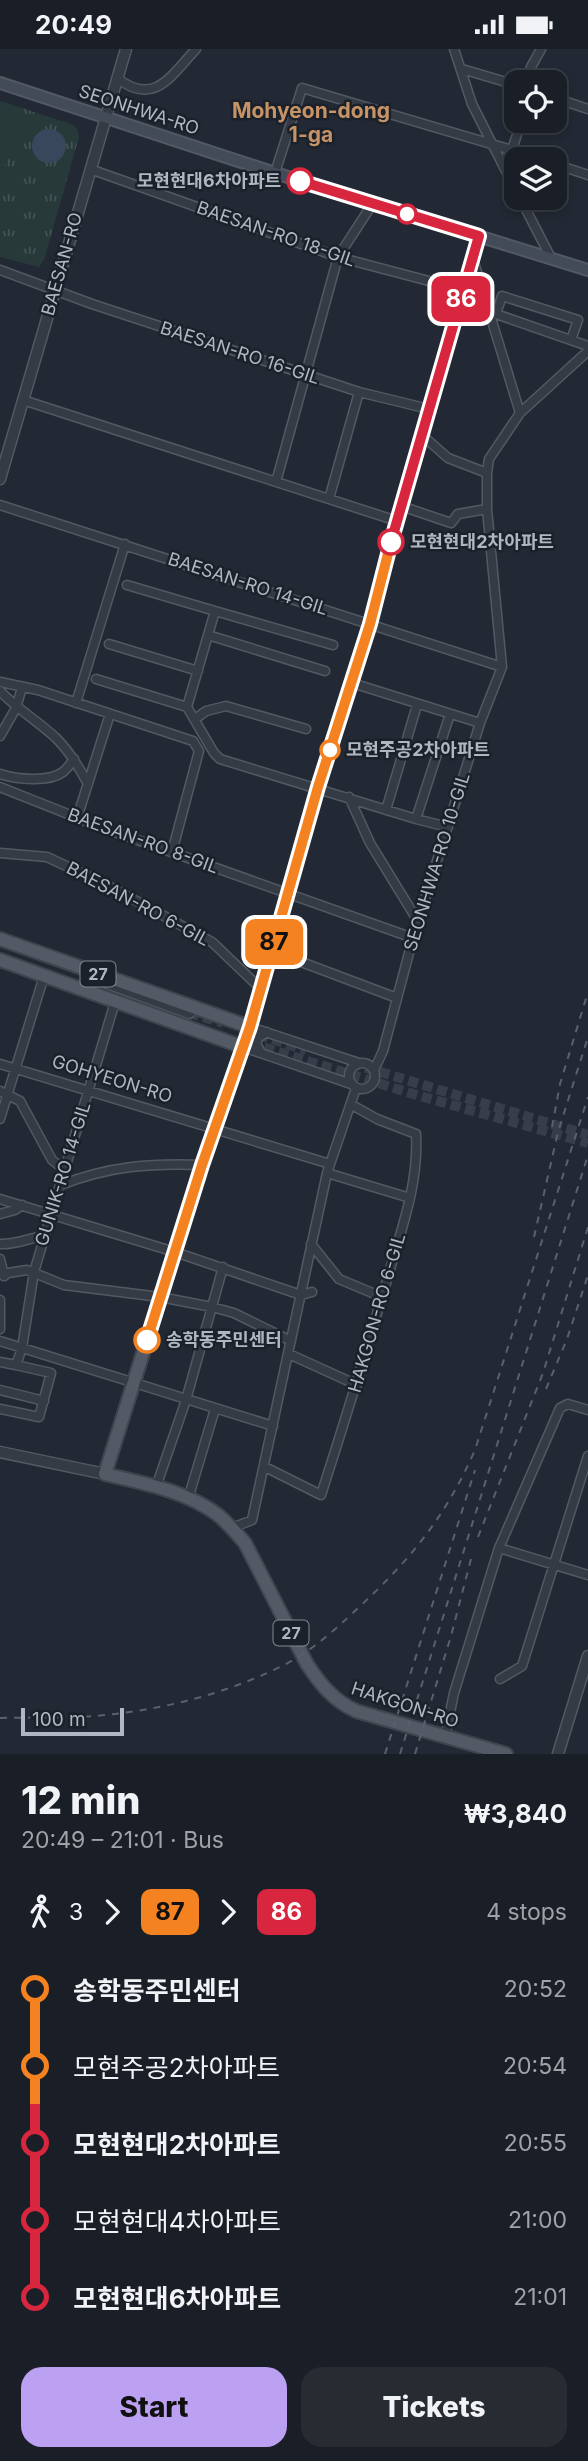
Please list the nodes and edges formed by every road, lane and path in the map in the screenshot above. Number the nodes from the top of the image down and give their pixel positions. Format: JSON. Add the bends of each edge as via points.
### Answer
{"nodes":[{"id":1,"x":126,"y":49,"type":"edge"},
{"id":2,"x":196,"y":49,"type":"edge"},
{"id":3,"x":454,"y":49,"type":"edge"},
{"id":4,"x":541,"y":49,"type":"edge"},
{"id":5,"x":462,"y":69,"type":"junction"},
{"id":6,"x":530,"y":70,"type":"edge"},
{"id":7,"x":117,"y":78,"type":"junction"},
{"id":8,"x":504,"y":81,"type":"edge"},
{"id":9,"x":0,"y":83,"type":"edge"},
{"id":10,"x":567,"y":102,"type":"edge"},
{"id":11,"x":588,"y":109,"type":"edge"},
{"id":12,"x":106,"y":116,"type":"junction"},
{"id":13,"x":492,"y":144,"type":"junction"},
{"id":14,"x":504,"y":147,"type":"edge"},
{"id":15,"x":504,"y":168,"type":"edge"},
{"id":16,"x":567,"y":168,"type":"edge"},
{"id":17,"x":90,"y":169,"type":"junction"},
{"id":18,"x":275,"y":173,"type":"junction"},
{"id":19,"x":588,"y":174,"type":"edge"},
{"id":20,"x":373,"y":203,"type":"junction"},
{"id":21,"x":526,"y":210,"type":"edge"},
{"id":22,"x":479,"y":236,"type":"junction"},
{"id":23,"x":338,"y":257,"type":"junction"},
{"id":24,"x":551,"y":258,"type":"junction"},
{"id":25,"x":473,"y":259,"type":"junction"},
{"id":26,"x":0,"y":270,"type":"edge"},
{"id":27,"x":588,"y":270,"type":"edge"},
{"id":28,"x":54,"y":288,"type":"junction"},
{"id":29,"x":463,"y":290,"type":"junction"},
{"id":30,"x":571,"y":340,"type":"junction"},
{"id":31,"x":588,"y":349,"type":"edge"},
{"id":32,"x":305,"y":374,"type":"junction"},
{"id":33,"x":359,"y":392,"type":"junction"},
{"id":34,"x":23,"y":400,"type":"junction"},
{"id":35,"x":429,"y":409,"type":"junction"},
{"id":36,"x":520,"y":413,"type":"junction"},
{"id":37,"x":422,"y":435,"type":"junction"},
{"id":38,"x":487,"y":473,"type":"junction"},
{"id":39,"x":0,"y":479,"type":"edge"},
{"id":40,"x":276,"y":482,"type":"junction"},
{"id":41,"x":329,"y":499,"type":"junction"},
{"id":42,"x":0,"y":505,"type":"edge"},
{"id":43,"x":401,"y":506,"type":"junction"},
{"id":44,"x":487,"y":509,"type":"junction"},
{"id":45,"x":397,"y":521,"type":"junction"},
{"id":46,"x":125,"y":544,"type":"junction"},
{"id":47,"x":127,"y":585,"type":"dead end"},
{"id":48,"x":215,"y":611,"type":"junction"},
{"id":49,"x":370,"y":624,"type":"junction"},
{"id":50,"x":208,"y":635,"type":"junction"},
{"id":51,"x":109,"y":644,"type":"dead end"},
{"id":52,"x":332,"y":645,"type":"dead end"},
{"id":53,"x":502,"y":667,"type":"junction"},
{"id":54,"x":198,"y":671,"type":"junction"},
{"id":55,"x":325,"y":671,"type":"dead end"},
{"id":56,"x":96,"y":679,"type":"dead end"},
{"id":57,"x":0,"y":682,"type":"edge"},
{"id":58,"x":352,"y":683,"type":"junction"},
{"id":59,"x":22,"y":687,"type":"junction"},
{"id":60,"x":0,"y":691,"type":"edge"},
{"id":61,"x":76,"y":703,"type":"junction"},
{"id":62,"x":417,"y":705,"type":"junction"},
{"id":63,"x":187,"y":706,"type":"junction"},
{"id":64,"x":16,"y":708,"type":"junction"},
{"id":65,"x":110,"y":714,"type":"junction"},
{"id":66,"x":450,"y":714,"type":"junction"},
{"id":67,"x":195,"y":719,"type":"junction"},
{"id":68,"x":480,"y":723,"type":"junction"},
{"id":69,"x":306,"y":729,"type":"dead end"},
{"id":70,"x":0,"y":736,"type":"edge"},
{"id":71,"x":74,"y":759,"type":"junction"},
{"id":72,"x":0,"y":774,"type":"edge"},
{"id":73,"x":88,"y":784,"type":"junction"},
{"id":74,"x":0,"y":787,"type":"edge"},
{"id":75,"x":318,"y":787,"type":"junction"},
{"id":76,"x":349,"y":797,"type":"junction"},
{"id":77,"x":386,"y":810,"type":"junction"},
{"id":78,"x":77,"y":818,"type":"junction"},
{"id":79,"x":416,"y":819,"type":"junction"},
{"id":80,"x":448,"y":827,"type":"junction"},
{"id":81,"x":172,"y":852,"type":"junction"},
{"id":82,"x":0,"y":853,"type":"edge"},
{"id":83,"x":288,"y":893,"type":"junction"},
{"id":84,"x":419,"y":923,"type":"junction"},
{"id":85,"x":413,"y":938,"type":"junction"},
{"id":86,"x":0,"y":941,"type":"edge"},
{"id":87,"x":272,"y":951,"type":"junction"},
{"id":88,"x":0,"y":958,"type":"edge"},
{"id":89,"x":44,"y":976,"type":"junction"},
{"id":90,"x":260,"y":988,"type":"junction"},
{"id":91,"x":397,"y":998,"type":"junction"},
{"id":92,"x":116,"y":1002,"type":"junction"},
{"id":93,"x":190,"y":1018,"type":"junction"},
{"id":94,"x":250,"y":1027,"type":"junction"},
{"id":95,"x":267,"y":1032,"type":"junction"},
{"id":96,"x":243,"y":1047,"type":"junction"},
{"id":97,"x":261,"y":1053,"type":"junction"},
{"id":98,"x":359,"y":1063,"type":"junction"},
{"id":99,"x":0,"y":1064,"type":"edge"},
{"id":100,"x":14,"y":1068,"type":"junction"},
{"id":101,"x":374,"y":1070,"type":"junction"},
{"id":102,"x":353,"y":1086,"type":"junction"},
{"id":103,"x":89,"y":1090,"type":"junction"},
{"id":104,"x":4,"y":1093,"type":"edge"},
{"id":105,"x":352,"y":1105,"type":"junction"},
{"id":106,"x":0,"y":1119,"type":"edge"},
{"id":107,"x":215,"y":1129,"type":"junction"},
{"id":108,"x":202,"y":1165,"type":"junction"},
{"id":109,"x":328,"y":1168,"type":"junction"},
{"id":110,"x":65,"y":1170,"type":"junction"},
{"id":111,"x":61,"y":1185,"type":"junction"},
{"id":112,"x":410,"y":1198,"type":"junction"},
{"id":113,"x":0,"y":1199,"type":"edge"},
{"id":114,"x":22,"y":1205,"type":"junction"},
{"id":115,"x":0,"y":1214,"type":"edge"},
{"id":116,"x":50,"y":1215,"type":"junction"},
{"id":117,"x":44,"y":1236,"type":"junction"},
{"id":118,"x":0,"y":1244,"type":"edge"},
{"id":119,"x":311,"y":1244,"type":"junction"},
{"id":120,"x":175,"y":1252,"type":"junction"},
{"id":121,"x":0,"y":1259,"type":"edge"},
{"id":122,"x":223,"y":1267,"type":"junction"},
{"id":123,"x":33,"y":1272,"type":"junction"},
{"id":124,"x":2,"y":1279,"type":"edge"},
{"id":125,"x":312,"y":1293,"type":"dead end"},
{"id":126,"x":301,"y":1295,"type":"junction"},
{"id":127,"x":160,"y":1297,"type":"junction"},
{"id":128,"x":382,"y":1297,"type":"junction"},
{"id":129,"x":0,"y":1300,"type":"edge"},
{"id":130,"x":212,"y":1307,"type":"junction"},
{"id":131,"x":0,"y":1329,"type":"edge"},
{"id":132,"x":0,"y":1341,"type":"edge"},
{"id":133,"x":291,"y":1341,"type":"junction"},
{"id":134,"x":22,"y":1348,"type":"junction"},
{"id":135,"x":289,"y":1354,"type":"junction"},
{"id":136,"x":0,"y":1361,"type":"edge"},
{"id":137,"x":16,"y":1365,"type":"junction"},
{"id":138,"x":133,"y":1383,"type":"junction"},
{"id":139,"x":357,"y":1385,"type":"junction"},
{"id":140,"x":0,"y":1390,"type":"edge"},
{"id":141,"x":186,"y":1400,"type":"junction"},
{"id":142,"x":44,"y":1401,"type":"junction"},
{"id":143,"x":0,"y":1409,"type":"edge"},
{"id":144,"x":215,"y":1409,"type":"junction"},
{"id":145,"x":588,"y":1410,"type":"edge"},
{"id":146,"x":273,"y":1426,"type":"junction"},
{"id":147,"x":0,"y":1452,"type":"edge"},
{"id":148,"x":588,"y":1456,"type":"edge"},
{"id":149,"x":265,"y":1467,"type":"junction"},
{"id":150,"x":105,"y":1474,"type":"junction"},
{"id":151,"x":156,"y":1487,"type":"junction"},
{"id":152,"x":188,"y":1499,"type":"junction"},
{"id":153,"x":232,"y":1528,"type":"junction"},
{"id":154,"x":499,"y":1548,"type":"junction"},
{"id":155,"x":554,"y":1565,"type":"junction"},
{"id":156,"x":588,"y":1575,"type":"edge"},
{"id":157,"x":588,"y":1656,"type":"edge"},
{"id":158,"x":500,"y":1679,"type":"dead end"},
{"id":159,"x":445,"y":1737,"type":"junction"},
{"id":160,"x":506,"y":1754,"type":"edge"},
{"id":161,"x":558,"y":1754,"type":"edge"}],
"edges":[{"from":1,"to":7,"type":"street","name":"BAESAN-RO"},
{"from":2,"to":7,"type":"street","via":[[153,90],[139,92]]},
{"from":3,"to":5,"type":"street"},
{"from":4,"to":6,"type":"street"},
{"from":5,"to":8,"type":"street"},
{"from":5,"to":13,"type":"street","via":[[472,104]]},
{"from":7,"to":12,"type":"street","name":"BAESAN-RO"},
{"from":9,"to":12,"type":"main road","name":"SEONHWA-RO"},
{"from":10,"to":11,"type":"street"},
{"from":12,"to":17,"type":"street","name":"BAESAN-RO"},
{"from":12,"to":18,"type":"main road","name":"SEONHWA-RO"},
{"from":13,"to":14,"type":"street"},
{"from":13,"to":15,"type":"street"},
{"from":13,"to":18,"type":"street","via":[[302,88]]},
{"from":16,"to":19,"type":"street"},
{"from":17,"to":23,"type":"street","name":"BAESAN-RO 18-GIL"},
{"from":17,"to":28,"type":"street","name":"BAESAN-RO"},
{"from":18,"to":20,"type":"main road","name":"SEONHWA-RO"},
{"from":20,"to":22,"type":"main road","name":"SEONHWA-RO"},
{"from":20,"to":23,"type":"street"},
{"from":21,"to":24,"type":"street"},
{"from":22,"to":24,"type":"main road","name":"SEONHWA-RO"},
{"from":22,"to":25,"type":"street"},
{"from":23,"to":29,"type":"street","name":"BAESAN-RO 18-GIL"},
{"from":23,"to":32,"type":"street"},
{"from":24,"to":27,"type":"main road","name":"SEONHWA-RO"},
{"from":25,"to":29,"type":"street"},
{"from":25,"to":36,"type":"street"},
{"from":26,"to":28,"type":"street","name":"BAESAN-RO 16-GIL"},
{"from":28,"to":32,"type":"street","name":"BAESAN-RO 16-GIL"},
{"from":28,"to":34,"type":"street","name":"BAESAN-RO"},
{"from":29,"to":35,"type":"street"},
{"from":30,"to":30,"type":"street","via":[[578,320],[502,296],[496,314]]},
{"from":30,"to":31,"type":"street"},
{"from":31,"to":36,"type":"street","name":"SEONHWA-RO 10-GIL"},
{"from":32,"to":33,"type":"street","name":"BAESAN-RO 16-GIL"},
{"from":32,"to":40,"type":"street"},
{"from":33,"to":35,"type":"street","name":"BAESAN-RO 16-GIL"},
{"from":33,"to":41,"type":"street"},
{"from":34,"to":39,"type":"street","name":"BAESAN-RO"},
{"from":34,"to":40,"type":"street"},
{"from":35,"to":37,"type":"street"},
{"from":36,"to":38,"type":"street","name":"SEONHWA-RO 10-GIL","via":[[489,459]]},
{"from":37,"to":38,"type":"street","via":[[448,458]]},
{"from":37,"to":43,"type":"street"},
{"from":38,"to":44,"type":"street","name":"SEONHWA-RO 10-GIL"},
{"from":40,"to":41,"type":"street"},
{"from":41,"to":45,"type":"street"},
{"from":42,"to":46,"type":"street","name":"BAESAN-RO 14-GIL"},
{"from":43,"to":44,"type":"street","via":[[451,523],[457,514]]},
{"from":43,"to":45,"type":"street"},
{"from":44,"to":53,"type":"street","name":"SEONHWA-RO 10-GIL"},
{"from":45,"to":49,"type":"street"},
{"from":46,"to":49,"type":"street","name":"BAESAN-RO 14-GIL"},
{"from":46,"to":61,"type":"street"},
{"from":47,"to":48,"type":"street"},
{"from":48,"to":50,"type":"street"},
{"from":48,"to":52,"type":"street"},
{"from":49,"to":53,"type":"street","name":"BAESAN-RO 14-GIL"},
{"from":49,"to":58,"type":"street"},
{"from":50,"to":54,"type":"street"},
{"from":50,"to":55,"type":"street"},
{"from":51,"to":54,"type":"street"},
{"from":53,"to":68,"type":"street","name":"SEONHWA-RO 10-GIL"},
{"from":54,"to":63,"type":"street"},
{"from":56,"to":63,"type":"street"},
{"from":57,"to":59,"type":"street"},
{"from":58,"to":62,"type":"street"},
{"from":58,"to":75,"type":"street"},
{"from":59,"to":61,"type":"street"},
{"from":59,"to":64,"type":"street"},
{"from":60,"to":64,"type":"street"},
{"from":61,"to":65,"type":"street"},
{"from":62,"to":66,"type":"street"},
{"from":62,"to":77,"type":"street"},
{"from":63,"to":67,"type":"street"},
{"from":64,"to":70,"type":"street"},
{"from":64,"to":71,"type":"street","via":[[55,737]]},
{"from":65,"to":73,"type":"street"},
{"from":65,"to":81,"type":"street","via":[[193,741],[199,751]]},
{"from":66,"to":68,"type":"street"},
{"from":66,"to":79,"type":"street"},
{"from":67,"to":69,"type":"street","via":[[226,706]]},
{"from":67,"to":75,"type":"street","via":[[220,759]]},
{"from":68,"to":80,"type":"street","name":"SEONHWA-RO 10-GIL"},
{"from":71,"to":72,"type":"street","via":[[55,775],[22,780]]},
{"from":71,"to":73,"type":"street"},
{"from":73,"to":78,"type":"street"},
{"from":74,"to":78,"type":"street","name":"BAESAN-RO 8-GIL"},
{"from":75,"to":76,"type":"street"},
{"from":75,"to":83,"type":"street"},
{"from":76,"to":77,"type":"street"},
{"from":76,"to":84,"type":"street","via":[[370,843]]},
{"from":77,"to":79,"type":"street"},
{"from":78,"to":81,"type":"street","name":"BAESAN-RO 8-GIL"},
{"from":79,"to":80,"type":"street"},
{"from":80,"to":84,"type":"street","name":"SEONHWA-RO 10-GIL"},
{"from":81,"to":83,"type":"street","name":"BAESAN-RO 8-GIL"},
{"from":82,"to":90,"type":"street","name":"BAESAN-RO 6-GIL","via":[[47,857],[105,884],[212,942]]},
{"from":83,"to":85,"type":"street","name":"BAESAN-RO 8-GIL"},
{"from":83,"to":87,"type":"street"},
{"from":84,"to":85,"type":"street","name":"SEONHWA-RO 10-GIL"},
{"from":85,"to":91,"type":"street","name":"SEONHWA-RO 10-GIL"},
{"from":86,"to":93,"type":"main road","number":"27"},
{"from":87,"to":90,"type":"street"},
{"from":87,"to":91,"type":"street"},
{"from":88,"to":89,"type":"main road","number":"27"},
{"from":88,"to":93,"type":"street"},
{"from":89,"to":92,"type":"main road","number":"27"},
{"from":89,"to":100,"type":"street"},
{"from":90,"to":94,"type":"street"},
{"from":91,"to":101,"type":"street","name":"SEONHWA-RO 10-GIL"},
{"from":92,"to":93,"type":"main road","number":"27"},
{"from":92,"to":103,"type":"street","name":"GUNIK-RO 14-GIL"},
{"from":93,"to":94,"type":"main road","number":"27"},
{"from":93,"to":96,"type":"main road","number":"27"},
{"from":94,"to":95,"type":"street"},
{"from":94,"to":96,"type":"main road"},
{"from":95,"to":97,"type":"street","via":[[256,1043]]},
{"from":95,"to":98,"type":"street"},
{"from":96,"to":97,"type":"street"},
{"from":96,"to":107,"type":"main road"},
{"from":97,"to":102,"type":"street"},
{"from":98,"to":101,"type":"street"},
{"from":98,"to":102,"type":"street","via":[[349,1071]]},
{"from":99,"to":100,"type":"street","name":"GOHYEON-RO"},
{"from":100,"to":103,"type":"street","name":"GOHYEON-RO"},
{"from":100,"to":104,"type":"street"},
{"from":101,"to":102,"type":"street","via":[[370,1086],[363,1090]]},
{"from":102,"to":105,"type":"street"},
{"from":103,"to":107,"type":"street","name":"GOHYEON-RO"},
{"from":103,"to":110,"type":"street","name":"GUNIK-RO 14-GIL"},
{"from":104,"to":106,"type":"street"},
{"from":104,"to":110,"type":"street","via":[[20,1101],[52,1160]]},
{"from":105,"to":109,"type":"street"},
{"from":105,"to":112,"type":"street","name":"HAKGON-RO 6-GIL","via":[[415,1135]]},
{"from":107,"to":108,"type":"main road"},
{"from":107,"to":109,"type":"street","name":"GOHYEON-RO"},
{"from":108,"to":111,"type":"street","via":[[158,1163],[120,1168]]},
{"from":108,"to":120,"type":"main road"},
{"from":109,"to":112,"type":"street","name":"GOHYEON-RO"},
{"from":109,"to":119,"type":"street"},
{"from":110,"to":111,"type":"street","name":"GUNIK-RO 14-GIL"},
{"from":111,"to":116,"type":"street","name":"GUNIK-RO 14-GIL"},
{"from":112,"to":128,"type":"street","name":"HAKGON-RO 6-GIL"},
{"from":113,"to":114,"type":"street"},
{"from":114,"to":115,"type":"street"},
{"from":114,"to":116,"type":"street"},
{"from":116,"to":117,"type":"street","name":"GUNIK-RO 14-GIL"},
{"from":116,"to":120,"type":"street"},
{"from":117,"to":118,"type":"street"},
{"from":117,"to":123,"type":"street","name":"GUNIK-RO 14-GIL"},
{"from":119,"to":126,"type":"street"},
{"from":119,"to":128,"type":"street","via":[[339,1279]]},
{"from":120,"to":122,"type":"street"},
{"from":120,"to":127,"type":"main road"},
{"from":121,"to":124,"type":"street"},
{"from":122,"to":126,"type":"street"},
{"from":122,"to":130,"type":"street"},
{"from":123,"to":124,"type":"street","via":[[16,1271]]},
{"from":123,"to":127,"type":"street","via":[[64,1285]]},
{"from":123,"to":134,"type":"street","name":"GUNIK-RO 14-GIL"},
{"from":125,"to":126,"type":"street"},
{"from":126,"to":133,"type":"street"},
{"from":127,"to":130,"type":"street"},
{"from":127,"to":138,"type":"main road"},
{"from":128,"to":139,"type":"street","name":"HAKGON-RO 6-GIL"},
{"from":129,"to":131,"type":"street"},
{"from":130,"to":133,"type":"street"},
{"from":130,"to":141,"type":"street"},
{"from":132,"to":134,"type":"street"},
{"from":133,"to":135,"type":"street"},
{"from":134,"to":137,"type":"street","name":"GUNIK-RO 14-GIL"},
{"from":134,"to":138,"type":"street"},
{"from":135,"to":139,"type":"street"},
{"from":135,"to":146,"type":"street"},
{"from":136,"to":137,"type":"street"},
{"from":137,"to":142,"type":"street","via":[[51,1373]]},
{"from":138,"to":141,"type":"street"},
{"from":138,"to":150,"type":"main road"},
{"from":139,"to":149,"type":"street","name":"HAKGON-RO 6-GIL","via":[[321,1495]]},
{"from":140,"to":142,"type":"street"},
{"from":141,"to":144,"type":"street"},
{"from":141,"to":151,"type":"street"},
{"from":142,"to":143,"type":"street","via":[[39,1417]]},
{"from":144,"to":146,"type":"street"},
{"from":144,"to":152,"type":"street"},
{"from":145,"to":154,"type":"street","via":[[568,1404],[560,1408]]},
{"from":146,"to":149,"type":"street"},
{"from":147,"to":150,"type":"street","name":"HAKGON-RO"},
{"from":148,"to":155,"type":"street"},
{"from":149,"to":153,"type":"street","via":[[252,1520]]},
{"from":150,"to":151,"type":"main road","name":"HAKGON-RO","number":"27"},
{"from":151,"to":152,"type":"main road","name":"HAKGON-RO","number":"27"},
{"from":152,"to":153,"type":"main road","name":"HAKGON-RO","number":"27"},
{"from":153,"to":159,"type":"main road","name":"HAKGON-RO","number":"27","via":[[245,1543],[307,1664],[341,1705]]},
{"from":154,"to":155,"type":"street"},
{"from":154,"to":159,"type":"street"},
{"from":155,"to":156,"type":"street"},
{"from":155,"to":158,"type":"street","via":[[522,1666]]},
{"from":157,"to":161,"type":"street"},
{"from":159,"to":160,"type":"main road","name":"HAKGON-RO","number":"27"}]}
